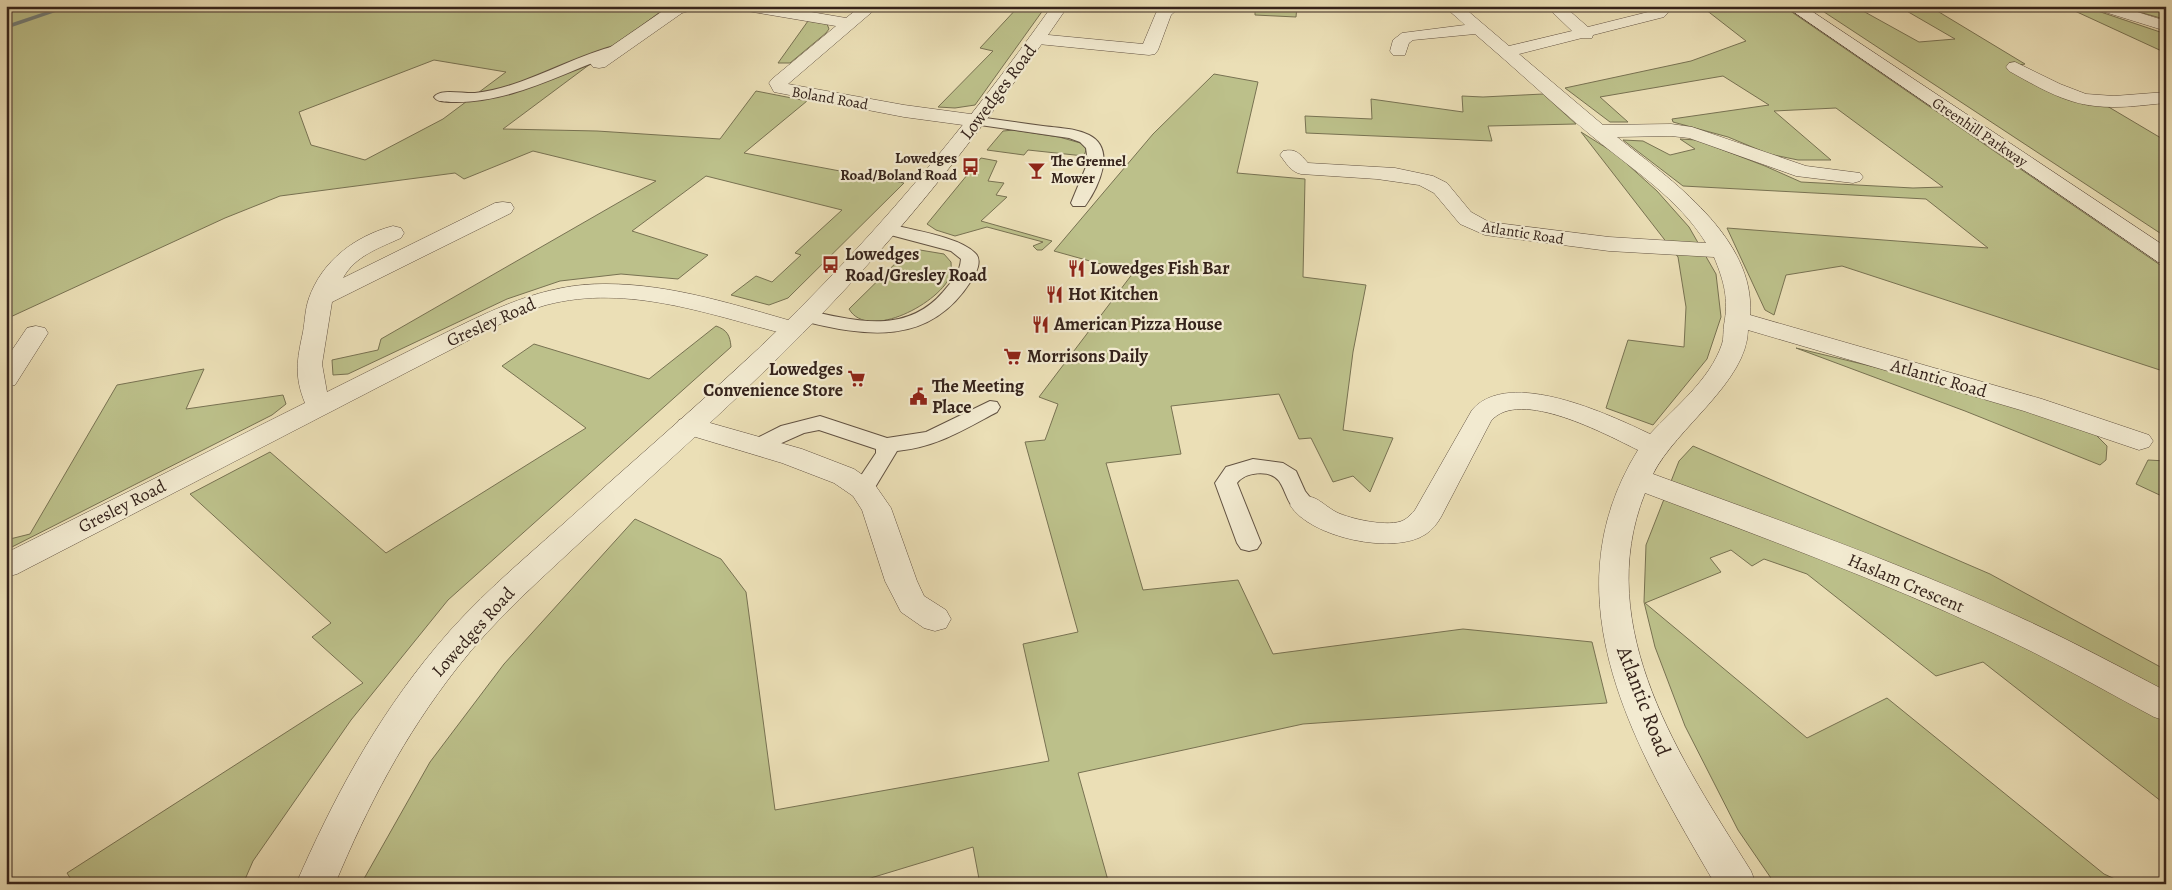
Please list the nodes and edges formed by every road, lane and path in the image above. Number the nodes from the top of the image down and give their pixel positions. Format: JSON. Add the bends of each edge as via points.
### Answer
{"nodes":[{"id":1,"x":690,"y":6,"type":"edge"},
{"id":2,"x":747,"y":6,"type":"edge"},
{"id":3,"x":870,"y":6,"type":"edge"},
{"id":4,"x":1060,"y":6,"type":"edge"},
{"id":5,"x":1173,"y":6,"type":"edge"},
{"id":6,"x":1452,"y":6,"type":"edge"},
{"id":7,"x":1554,"y":6,"type":"edge"},
{"id":8,"x":1794,"y":6,"type":"edge"},
{"id":9,"x":2101,"y":6,"type":"edge"},
{"id":10,"x":1664,"y":8,"type":"dead end"},
{"id":11,"x":850,"y":24,"type":"junction"},
{"id":12,"x":2166,"y":26,"type":"edge"},
{"id":13,"x":1480,"y":29,"type":"junction"},
{"id":14,"x":1586,"y":34,"type":"junction"},
{"id":15,"x":1038,"y":39,"type":"junction"},
{"id":16,"x":618,"y":49,"type":"junction"},
{"id":17,"x":1399,"y":51,"type":"dead end"},
{"id":18,"x":1507,"y":52,"type":"junction"},
{"id":19,"x":598,"y":63,"type":"dead end"},
{"id":20,"x":2015,"y":67,"type":"dead end"},
{"id":21,"x":441,"y":97,"type":"dead end"},
{"id":22,"x":2166,"y":97,"type":"edge"},
{"id":23,"x":978,"y":121,"type":"junction"},
{"id":24,"x":1598,"y":131,"type":"junction"},
{"id":25,"x":1290,"y":155,"type":"dead end"},
{"id":26,"x":1853,"y":177,"type":"dead end"},
{"id":27,"x":1079,"y":203,"type":"dead end"},
{"id":28,"x":503,"y":208,"type":"dead end"},
{"id":29,"x":889,"y":229,"type":"junction"},
{"id":30,"x":394,"y":233,"type":"dead end"},
{"id":31,"x":1723,"y":251,"type":"junction"},
{"id":32,"x":2166,"y":257,"type":"edge"},
{"id":33,"x":321,"y":298,"type":"junction"},
{"id":34,"x":1738,"y":319,"type":"junction"},
{"id":35,"x":800,"y":323,"type":"junction"},
{"id":36,"x":36,"y":333,"type":"dead end"},
{"id":37,"x":6,"y":379,"type":"edge"},
{"id":38,"x":319,"y":405,"type":"junction"},
{"id":39,"x":990,"y":407,"type":"dead end"},
{"id":40,"x":689,"y":426,"type":"junction"},
{"id":41,"x":2139,"y":440,"type":"dead end"},
{"id":42,"x":886,"y":444,"type":"junction"},
{"id":43,"x":759,"y":446,"type":"junction"},
{"id":44,"x":1654,"y":447,"type":"junction"},
{"id":45,"x":1637,"y":479,"type":"junction"},
{"id":46,"x":863,"y":489,"type":"junction"},
{"id":47,"x":1305,"y":505,"type":"joint"},
{"id":48,"x":1249,"y":543,"type":"dead end"},
{"id":49,"x":6,"y":566,"type":"edge"},
{"id":50,"x":935,"y":620,"type":"dead end"},
{"id":51,"x":2166,"y":707,"type":"edge"},
{"id":52,"x":315,"y":884,"type":"edge"},
{"id":53,"x":1737,"y":884,"type":"edge"}],
"edges":[{"from":1,"to":16,"type":"street","via":[[677,9]]},
{"from":2,"to":11,"type":"street"},
{"from":3,"to":11,"type":"street","name":"Boland Road"},
{"from":4,"to":15,"type":"street","name":"Lowedges Road"},
{"from":5,"to":15,"type":"street","name":"Lowedges Road","via":[[1164,12],[1147,54]]},
{"from":6,"to":13,"type":"street","name":"Atlantic Road"},
{"from":7,"to":14,"type":"street"},
{"from":8,"to":32,"type":"street","name":"Greenhill Parkway"},
{"from":9,"to":12,"type":"street"},
{"from":10,"to":14,"type":"street","via":[[1658,14]]},
{"from":11,"to":23,"type":"street","name":"Boland Road","via":[[778,83],[780,88]]},
{"from":13,"to":17,"type":"street","via":[[1411,35],[1402,38]]},
{"from":13,"to":18,"type":"street","name":"Atlantic Road"},
{"from":14,"to":18,"type":"street"},
{"from":15,"to":23,"type":"street","name":"Lowedges Road"},
{"from":16,"to":19,"type":"street"},
{"from":16,"to":21,"type":"lane","via":[[576,62],[554,75],[520,88],[460,99]]},
{"from":18,"to":24,"type":"street","name":"Atlantic Road"},
{"from":20,"to":22,"type":"street","via":[[2062,92],[2095,100]]},
{"from":23,"to":27,"type":"lane","via":[[1072,134],[1092,142],[1096,149],[1096,165]]},
{"from":23,"to":29,"type":"street","name":"Lowedges Road"},
{"from":24,"to":26,"type":"street","via":[[1662,130],[1692,134],[1803,172]]},
{"from":24,"to":31,"type":"street","name":"Atlantic Road","via":[[1660,180],[1709,230]]},
{"from":25,"to":31,"type":"street","name":"Atlantic Road","via":[[1301,168],[1430,182],[1441,188],[1462,217],[1485,228],[1610,244]]},
{"from":28,"to":33,"type":"street"},
{"from":29,"to":35,"type":"street","name":"Lowedges Road"},
{"from":29,"to":35,"type":"lane","via":[[957,247],[970,257],[970,268],[959,286],[935,311],[916,322],[879,328]]},
{"from":30,"to":33,"type":"street","via":[[355,251],[344,260]]},
{"from":31,"to":34,"type":"street","name":"Atlantic Road","via":[[1739,297]]},
{"from":33,"to":38,"type":"street","via":[[309,364],[312,388]]},
{"from":34,"to":41,"type":"street","name":"Atlantic Road","via":[[2033,405]]},
{"from":34,"to":44,"type":"street","name":"Atlantic Road","via":[[1734,344],[1722,366],[1700,398]]},
{"from":35,"to":38,"type":"street","name":"Gresley Road","via":[[653,293],[584,292],[550,298],[502,314]]},
{"from":35,"to":40,"type":"street","name":"Lowedges Road"},
{"from":36,"to":37,"type":"street"},
{"from":38,"to":49,"type":"street","name":"Gresley Road"},
{"from":39,"to":42,"type":"lane","via":[[933,437]]},
{"from":40,"to":43,"type":"street"},
{"from":40,"to":52,"type":"street","name":"Lowedges Road","via":[[532,569],[473,627],[434,674],[401,720],[352,803]]},
{"from":42,"to":43,"type":"lane","via":[[820,423],[794,428]]},
{"from":42,"to":46,"type":"lane","via":[[887,453]]},
{"from":43,"to":46,"type":"street","via":[[844,476]]},
{"from":44,"to":45,"type":"street","name":"Atlantic Road"},
{"from":44,"to":47,"type":"street","via":[[1616,428],[1548,405],[1517,400],[1500,402],[1487,409],[1475,426],[1426,517],[1414,528],[1396,533],[1362,532],[1327,520]]},
{"from":45,"to":51,"type":"street","name":"Haslam Crescent","via":[[1938,596],[2056,648]]},
{"from":45,"to":53,"type":"street","name":"Atlantic Road","via":[[1620,524],[1614,573],[1618,632],[1633,686],[1657,745]]},
{"from":46,"to":50,"type":"street","via":[[876,508],[900,581],[912,604]]},
{"from":47,"to":48,"type":"lane","via":[[1295,494],[1288,476],[1275,468],[1253,466],[1234,472],[1226,483]]}]}
